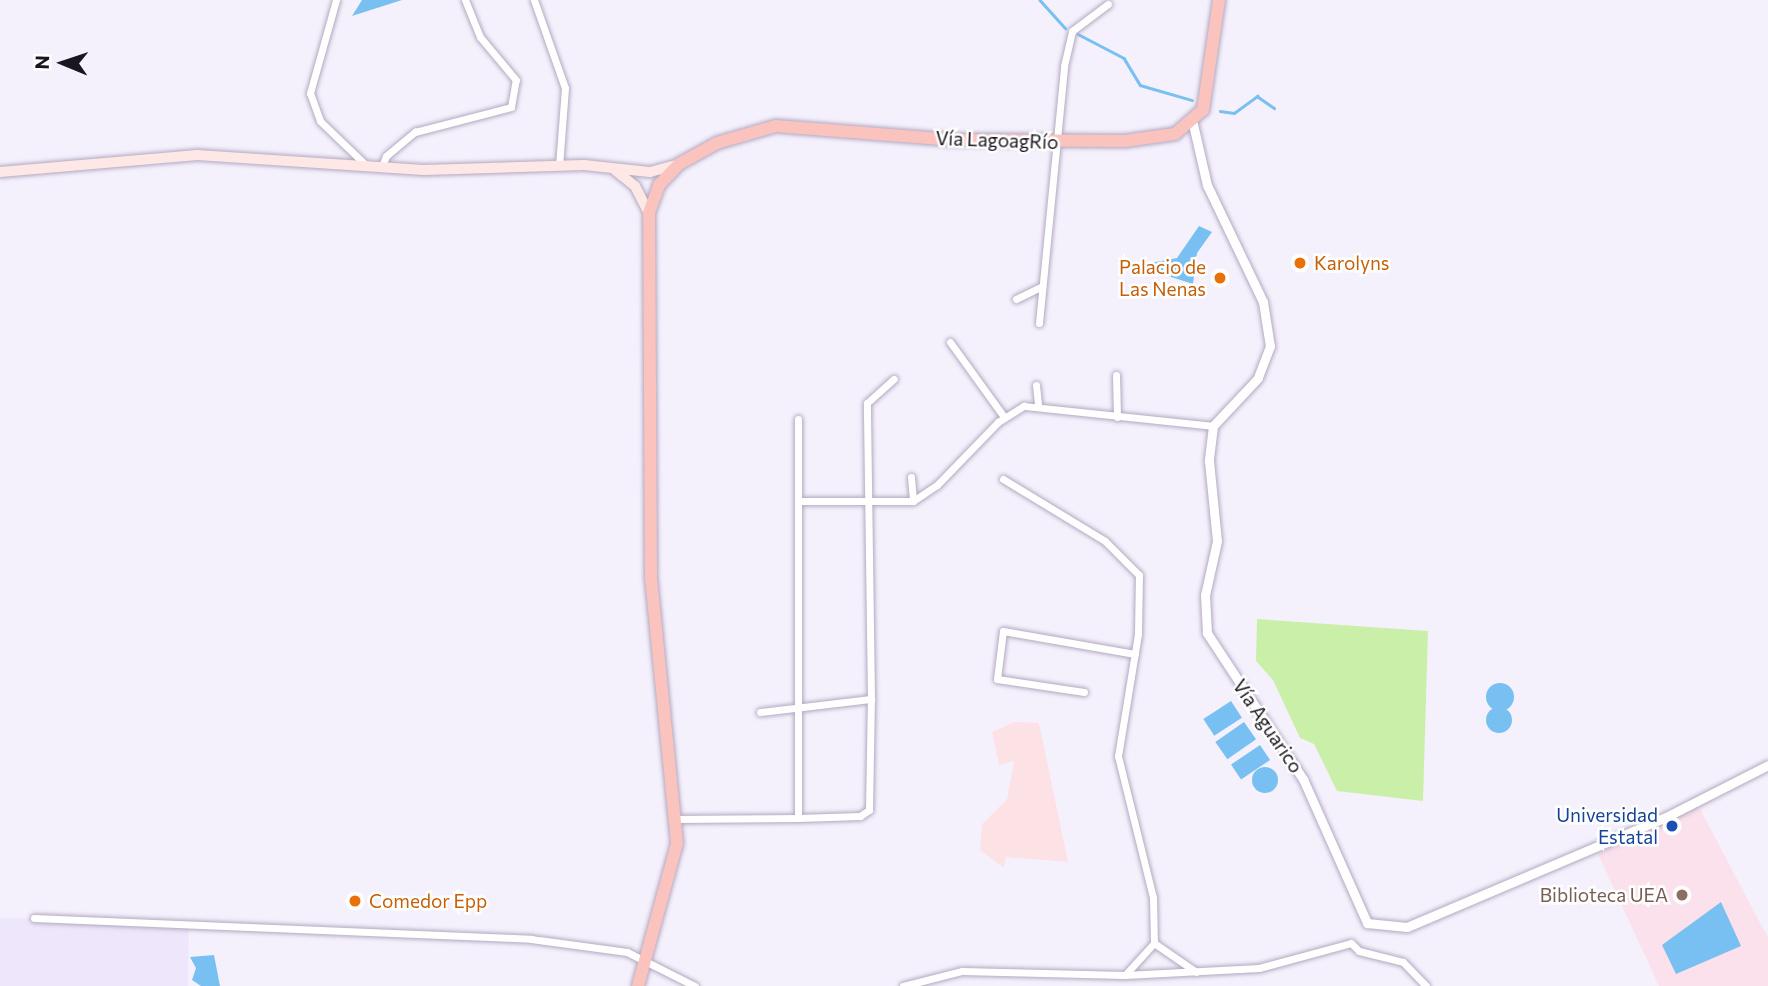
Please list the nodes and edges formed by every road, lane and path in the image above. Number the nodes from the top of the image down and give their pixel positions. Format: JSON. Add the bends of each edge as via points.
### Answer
{"nodes":[{"id":1,"x":336,"y":0,"type":"edge"},
{"id":2,"x":465,"y":0,"type":"edge"},
{"id":3,"x":534,"y":0,"type":"edge"},
{"id":4,"x":1219,"y":0,"type":"edge"},
{"id":5,"x":1108,"y":4,"type":"dead end"},
{"id":6,"x":1193,"y":124,"type":"junction"},
{"id":7,"x":1058,"y":142,"type":"junction"},
{"id":8,"x":679,"y":164,"type":"junction"},
{"id":9,"x":559,"y":166,"type":"junction"},
{"id":10,"x":368,"y":167,"type":"junction"},
{"id":11,"x":381,"y":168,"type":"junction"},
{"id":12,"x":615,"y":169,"type":"junction"},
{"id":13,"x":0,"y":172,"type":"edge"},
{"id":14,"x":649,"y":213,"type":"junction"},
{"id":15,"x":1041,"y":287,"type":"junction"},
{"id":16,"x":1016,"y":299,"type":"dead end"},
{"id":17,"x":1039,"y":323,"type":"dead end"},
{"id":18,"x":950,"y":342,"type":"dead end"},
{"id":19,"x":1116,"y":374,"type":"dead end"},
{"id":20,"x":894,"y":379,"type":"dead end"},
{"id":21,"x":1036,"y":385,"type":"dead end"},
{"id":22,"x":1038,"y":404,"type":"junction"},
{"id":23,"x":1004,"y":417,"type":"junction"},
{"id":24,"x":1117,"y":417,"type":"junction"},
{"id":25,"x":798,"y":419,"type":"dead end"},
{"id":26,"x":1213,"y":426,"type":"junction"},
{"id":27,"x":911,"y":477,"type":"dead end"},
{"id":28,"x":1003,"y":479,"type":"dead end"},
{"id":29,"x":799,"y":501,"type":"junction"},
{"id":30,"x":913,"y":501,"type":"junction"},
{"id":31,"x":864,"y":502,"type":"junction"},
{"id":32,"x":1135,"y":654,"type":"junction"},
{"id":33,"x":1084,"y":692,"type":"dead end"},
{"id":34,"x":871,"y":699,"type":"junction"},
{"id":35,"x":797,"y":707,"type":"junction"},
{"id":36,"x":760,"y":712,"type":"dead end"},
{"id":37,"x":1768,"y":765,"type":"edge"},
{"id":38,"x":798,"y":818,"type":"junction"},
{"id":39,"x":677,"y":819,"type":"junction"},
{"id":40,"x":34,"y":918,"type":"dead end"},
{"id":41,"x":1154,"y":943,"type":"junction"},
{"id":42,"x":646,"y":961,"type":"junction"},
{"id":43,"x":1196,"y":972,"type":"junction"},
{"id":44,"x":1112,"y":975,"type":"junction"},
{"id":45,"x":1125,"y":975,"type":"junction"},
{"id":46,"x":638,"y":986,"type":"edge"},
{"id":47,"x":695,"y":986,"type":"edge"},
{"id":48,"x":902,"y":986,"type":"edge"},
{"id":49,"x":1115,"y":986,"type":"edge"},
{"id":50,"x":1426,"y":986,"type":"edge"}],
"edges":[{"from":1,"to":10,"type":"street","via":[[310,93],[320,121]]},
{"from":2,"to":11,"type":"street","via":[[480,37],[516,80],[511,107],[415,132],[386,156]]},
{"from":3,"to":9,"type":"street","via":[[565,88]]},
{"from":4,"to":6,"type":"highway","via":[[1209,86]]},
{"from":5,"to":7,"type":"street","via":[[1072,32],[1060,88]]},
{"from":6,"to":7,"type":"highway","name":"Vía LagoagRío","via":[[1158,138]]},
{"from":6,"to":26,"type":"street","via":[[1207,185],[1269,327],[1266,365]]},
{"from":7,"to":8,"type":"highway","name":"Vía LagoagRío","via":[[776,126],[735,135]]},
{"from":7,"to":15,"type":"street"},
{"from":8,"to":12,"type":"main road","via":[[650,172]]},
{"from":8,"to":14,"type":"highway","via":[[659,185]]},
{"from":9,"to":11,"type":"main road"},
{"from":9,"to":12,"type":"main road"},
{"from":10,"to":11,"type":"main road"},
{"from":10,"to":13,"type":"main road","via":[[197,155]]},
{"from":12,"to":14,"type":"main road","via":[[635,186]]},
{"from":14,"to":39,"type":"highway","via":[[652,579]]},
{"from":15,"to":16,"type":"street"},
{"from":15,"to":17,"type":"street"},
{"from":18,"to":23,"type":"street"},
{"from":19,"to":24,"type":"street"},
{"from":20,"to":31,"type":"street","via":[[867,403]]},
{"from":21,"to":22,"type":"street"},
{"from":22,"to":23,"type":"street"},
{"from":22,"to":24,"type":"street"},
{"from":23,"to":30,"type":"street","via":[[937,485]]},
{"from":24,"to":26,"type":"street"},
{"from":25,"to":29,"type":"street"},
{"from":26,"to":37,"type":"street","name":"Vía Aguarico","via":[[1209,461],[1217,541],[1205,595],[1207,633],[1303,779],[1367,923],[1407,927],[1666,817]]},
{"from":27,"to":30,"type":"street"},
{"from":28,"to":32,"type":"street","via":[[1105,541],[1134,566],[1141,585]]},
{"from":29,"to":31,"type":"street"},
{"from":29,"to":35,"type":"street"},
{"from":30,"to":31,"type":"street"},
{"from":31,"to":34,"type":"street"},
{"from":32,"to":33,"type":"street","via":[[1003,631],[997,679]]},
{"from":32,"to":41,"type":"street","via":[[1118,756],[1153,897]]},
{"from":34,"to":35,"type":"street"},
{"from":34,"to":38,"type":"street","via":[[869,810]]},
{"from":35,"to":36,"type":"street"},
{"from":35,"to":38,"type":"street"},
{"from":38,"to":39,"type":"street"},
{"from":39,"to":42,"type":"highway","via":[[675,862]]},
{"from":40,"to":42,"type":"street","via":[[470,934],[626,952]]},
{"from":41,"to":43,"type":"street"},
{"from":41,"to":45,"type":"street"},
{"from":42,"to":46,"type":"highway"},
{"from":42,"to":47,"type":"street"},
{"from":43,"to":45,"type":"street"},
{"from":43,"to":50,"type":"street","via":[[1281,965],[1351,943],[1359,951],[1403,962]]},
{"from":44,"to":45,"type":"street"},
{"from":44,"to":48,"type":"street","via":[[962,971]]},
{"from":44,"to":49,"type":"street"}]}
